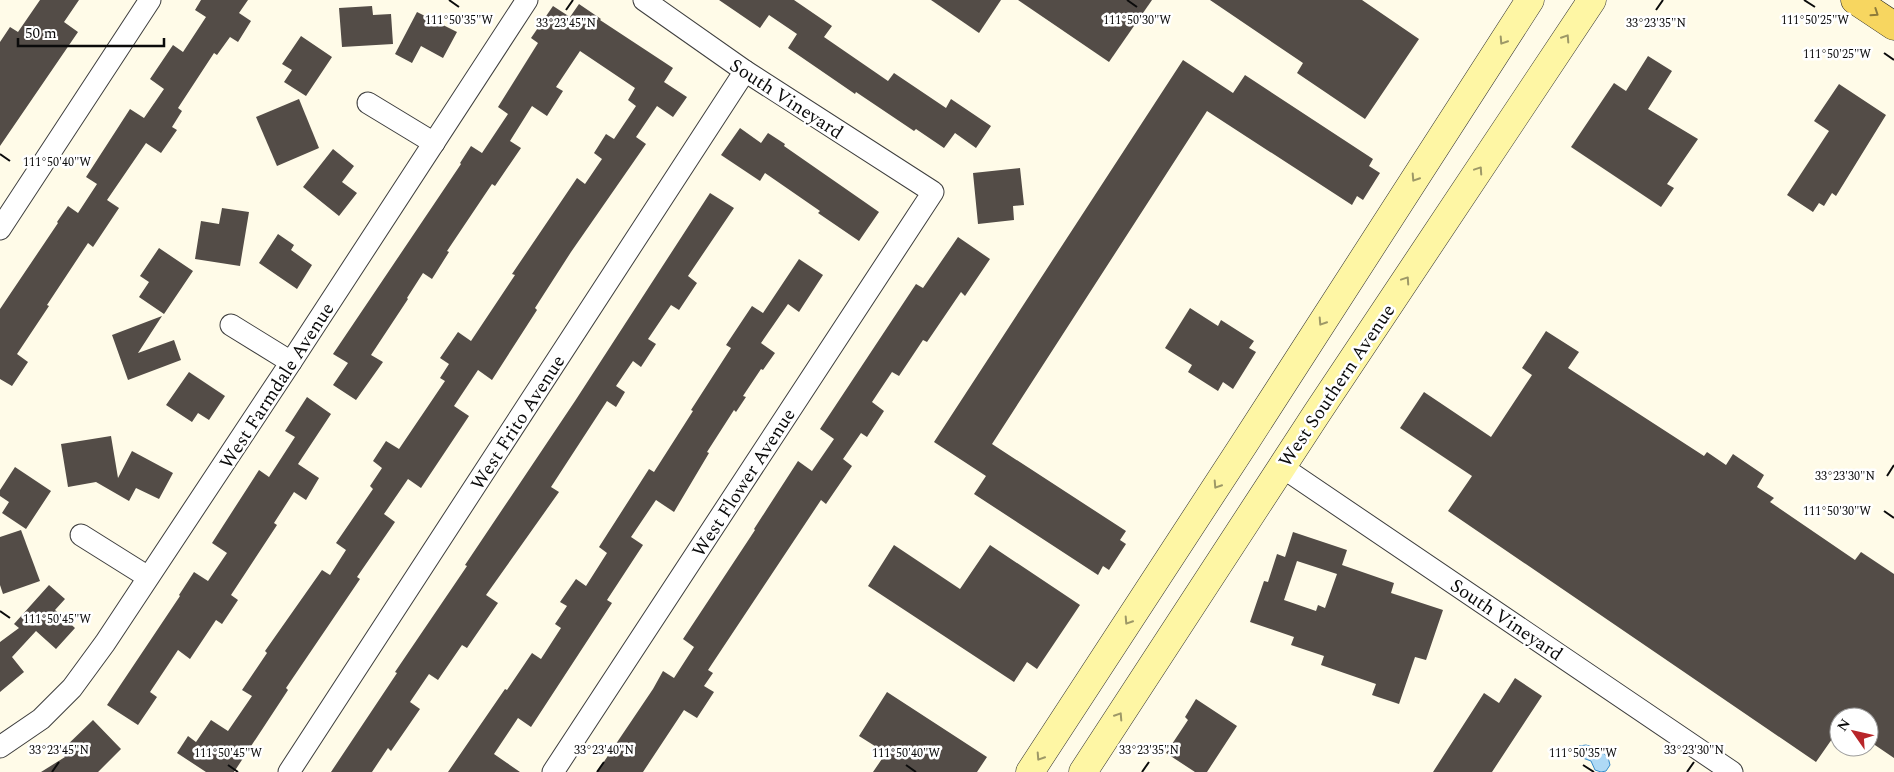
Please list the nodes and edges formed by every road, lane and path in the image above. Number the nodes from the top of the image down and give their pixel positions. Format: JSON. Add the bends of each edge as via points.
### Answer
{"nodes":[{"id":1,"x":150,"y":0,"type":"edge"},
{"id":2,"x":527,"y":0,"type":"edge"},
{"id":3,"x":644,"y":0,"type":"edge"},
{"id":4,"x":1530,"y":0,"type":"edge"},
{"id":5,"x":1592,"y":0,"type":"edge"},
{"id":6,"x":1855,"y":0,"type":"edge"},
{"id":7,"x":1894,"y":26,"type":"edge"},
{"id":8,"x":746,"y":71,"type":"junction"},
{"id":9,"x":368,"y":104,"type":"dead end"},
{"id":10,"x":434,"y":143,"type":"junction"},
{"id":11,"x":933,"y":192,"type":"joint"},
{"id":12,"x":0,"y":229,"type":"edge"},
{"id":13,"x":231,"y":325,"type":"dead end"},
{"id":14,"x":292,"y":362,"type":"junction"},
{"id":15,"x":1282,"y":467,"type":"junction"},
{"id":16,"x":81,"y":535,"type":"dead end"},
{"id":17,"x":148,"y":576,"type":"junction"},
{"id":18,"x":0,"y":747,"type":"edge"},
{"id":19,"x":289,"y":772,"type":"edge"},
{"id":20,"x":553,"y":772,"type":"edge"},
{"id":21,"x":1030,"y":772,"type":"edge"},
{"id":22,"x":1083,"y":772,"type":"edge"},
{"id":23,"x":1732,"y":772,"type":"edge"}],
"edges":[{"from":1,"to":12,"type":"street"},
{"from":2,"to":10,"type":"street","name":"West Farmdale Avenue"},
{"from":3,"to":8,"type":"street","name":"South Vineyard"},
{"from":4,"to":21,"type":"main road","one_way":true},
{"from":15,"to":5,"type":"main road","name":"West Southern Avenue","one_way":true},
{"from":6,"to":7,"type":"main road","one_way":true},
{"from":8,"to":11,"type":"street","name":"South Vineyard"},
{"from":8,"to":19,"type":"street","name":"West Frito Avenue"},
{"from":9,"to":10,"type":"street"},
{"from":10,"to":14,"type":"street","name":"West Farmdale Avenue"},
{"from":11,"to":20,"type":"street","name":"West Flower Avenue"},
{"from":13,"to":14,"type":"street"},
{"from":14,"to":17,"type":"street","name":"West Farmdale Avenue"},
{"from":22,"to":15,"type":"main road","name":"West Southern Avenue","one_way":true},
{"from":15,"to":23,"type":"street","name":"South Vineyard"},
{"from":16,"to":17,"type":"street"},
{"from":17,"to":18,"type":"street","name":"West Farmdale Avenue","via":[[72,688],[41,719]]}]}
